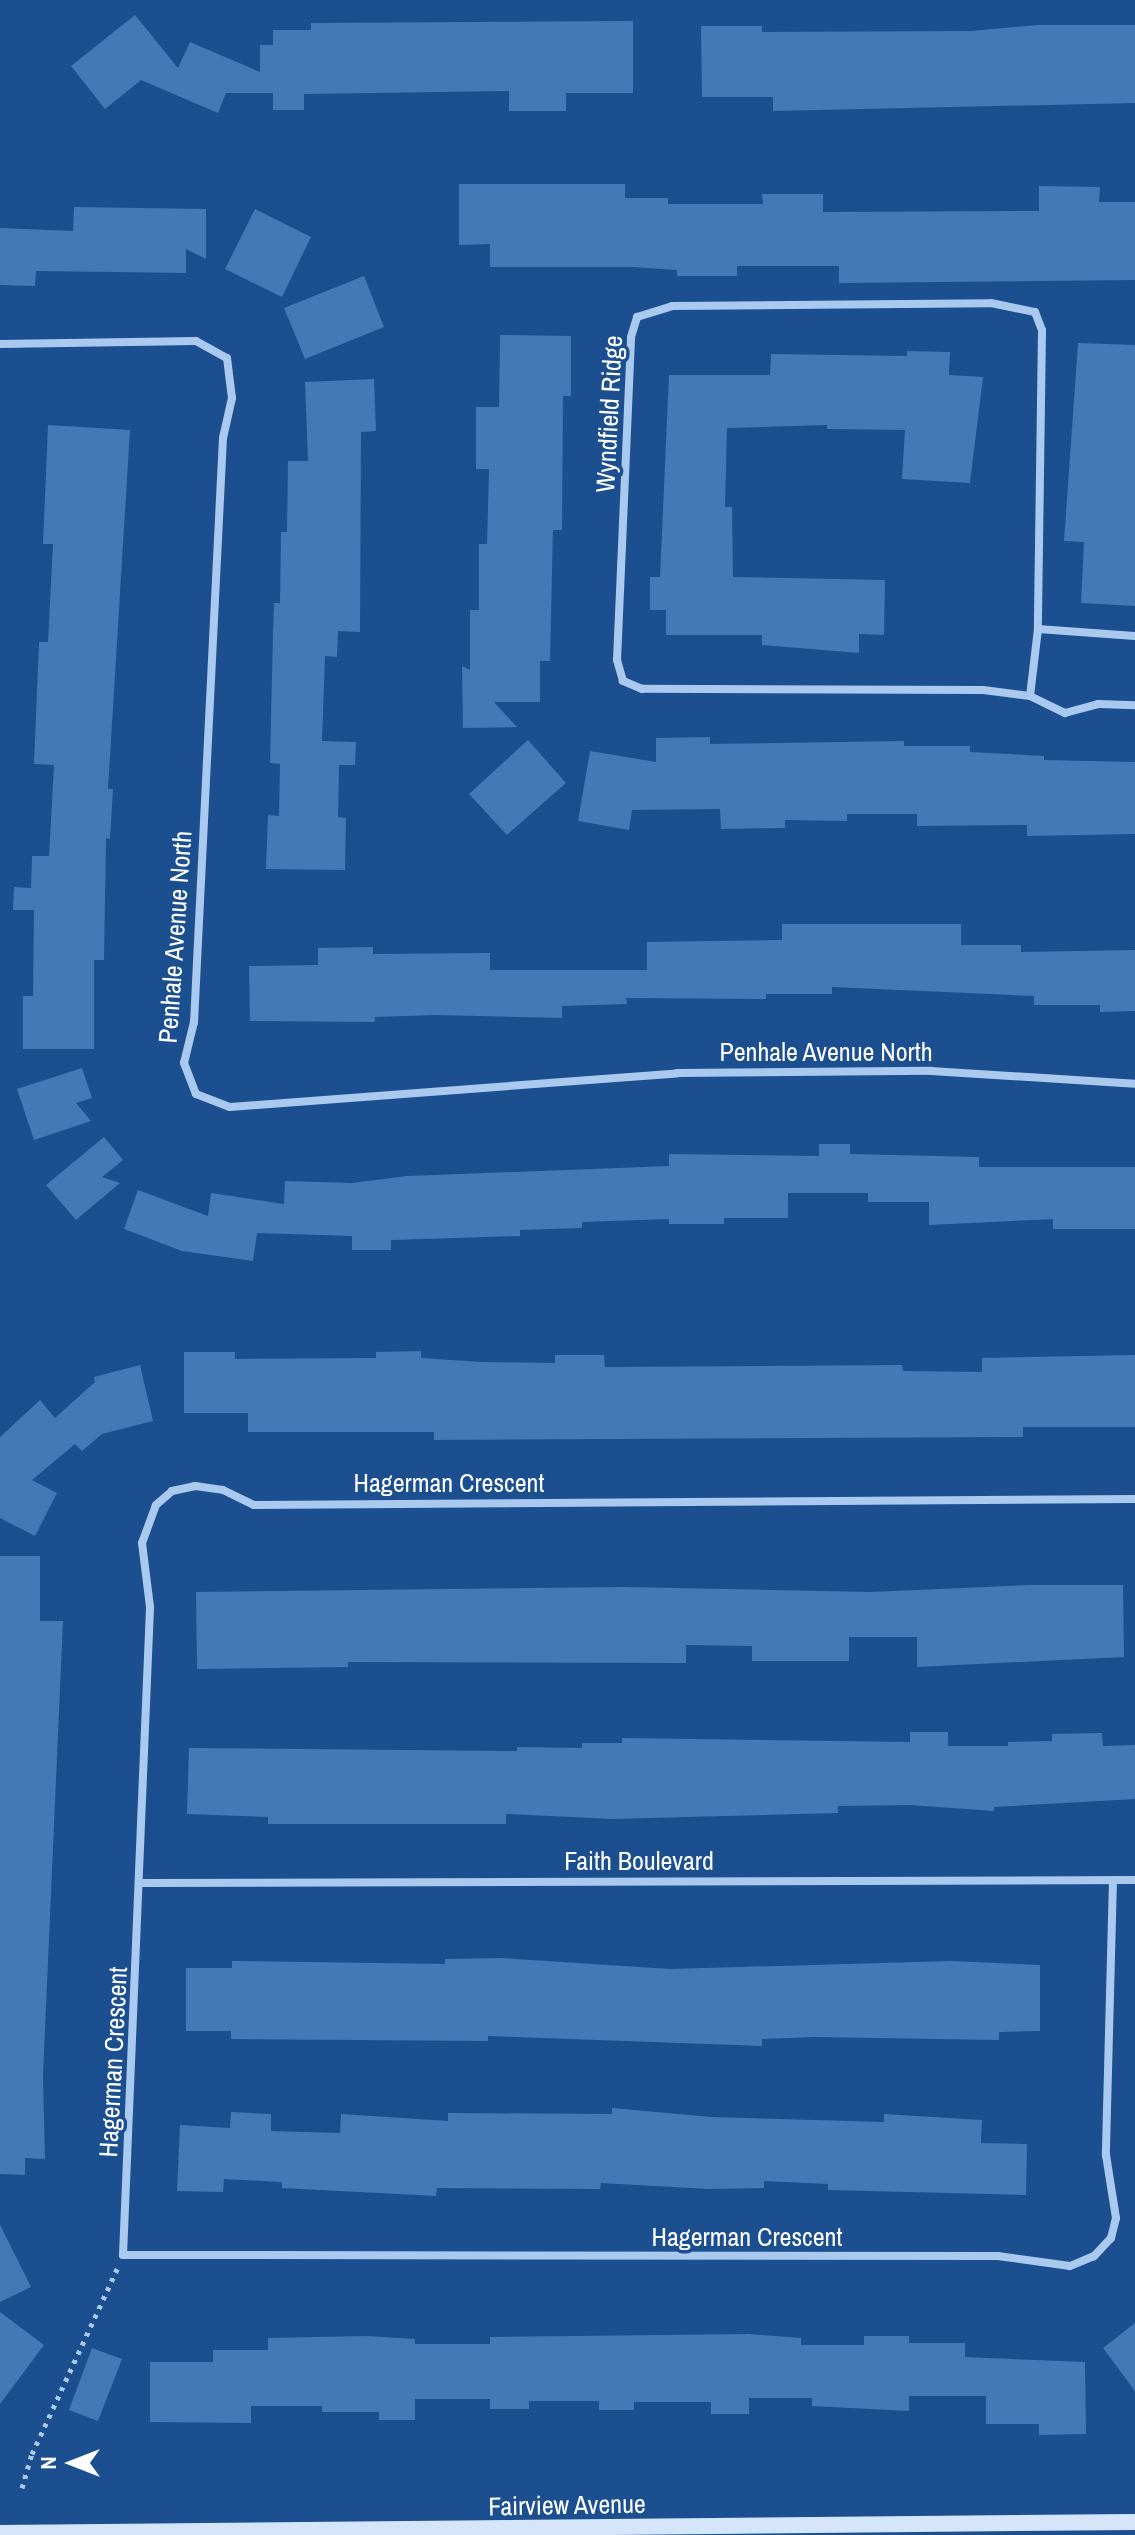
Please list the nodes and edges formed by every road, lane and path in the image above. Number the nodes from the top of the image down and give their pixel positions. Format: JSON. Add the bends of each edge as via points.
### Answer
{"nodes":[{"id":1,"x":0,"y":344,"type":"edge"},
{"id":2,"x":1038,"y":629,"type":"junction"},
{"id":3,"x":1135,"y":636,"type":"edge"},
{"id":4,"x":1030,"y":696,"type":"junction"},
{"id":5,"x":1135,"y":705,"type":"edge"},
{"id":6,"x":1135,"y":1084,"type":"edge"},
{"id":7,"x":1135,"y":1499,"type":"edge"},
{"id":8,"x":1113,"y":1880,"type":"junction"},
{"id":9,"x":1135,"y":1880,"type":"edge"},
{"id":10,"x":142,"y":1883,"type":"junction"},
{"id":11,"x":123,"y":2255,"type":"junction"},
{"id":12,"x":22,"y":2488,"type":"dead end"},
{"id":13,"x":1135,"y":2522,"type":"edge"},
{"id":14,"x":0,"y":2533,"type":"edge"}],
"edges":[{"from":1,"to":6,"type":"street","name":"Penhale Avenue North","via":[[196,341],[227,358],[232,398],[223,438],[194,1022],[184,1063],[196,1094],[230,1107],[709,1073],[931,1071]]},
{"from":2,"to":3,"type":"street"},
{"from":2,"to":4,"type":"street","name":"Wyndfield Ridge"},
{"from":2,"to":4,"type":"street","name":"Wyndfield Ridge","via":[[1044,347],[1035,312],[991,303],[672,306],[637,317],[631,337],[617,660],[623,681],[642,689],[983,690]]},
{"from":4,"to":5,"type":"street","name":"Wyndfield Ridge","via":[[1065,713],[1098,704]]},
{"from":7,"to":10,"type":"street","name":"Hagerman Crescent","via":[[254,1505],[223,1490],[195,1486],[172,1491],[156,1505],[142,1543],[150,1607]]},
{"from":8,"to":9,"type":"street","name":"Faith Boulevard"},
{"from":8,"to":10,"type":"street","name":"Faith Boulevard"},
{"from":8,"to":11,"type":"street","name":"Hagerman Crescent","via":[[1106,2155],[1116,2218],[1111,2238],[1070,2266],[998,2256]]},
{"from":10,"to":11,"type":"street","name":"Hagerman Crescent"},
{"from":11,"to":12,"type":"path","via":[[32,2454]]},
{"from":13,"to":14,"type":"main road","name":"Fairview Avenue"}]}
